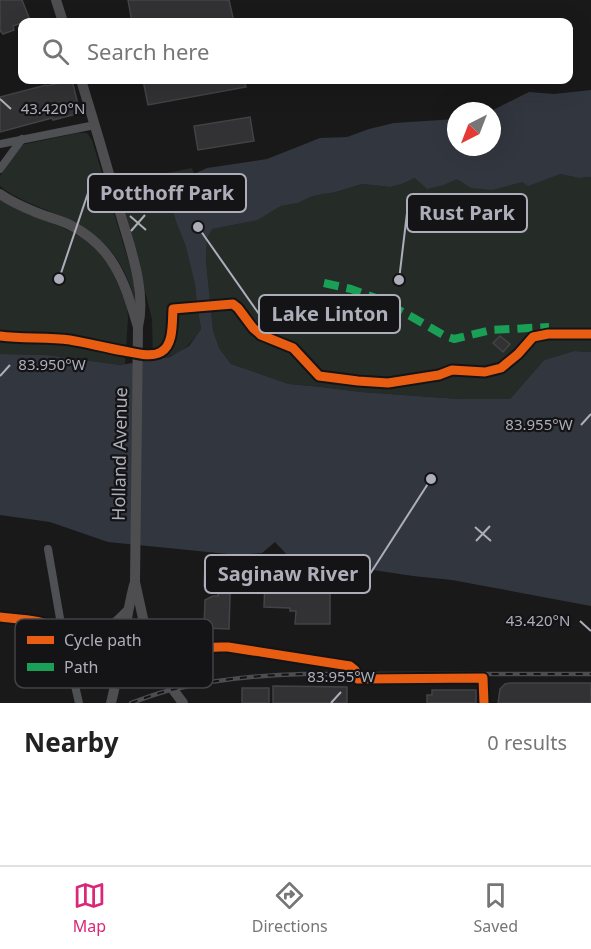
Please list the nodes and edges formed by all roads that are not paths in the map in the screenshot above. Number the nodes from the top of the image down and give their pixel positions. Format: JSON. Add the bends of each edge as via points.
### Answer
{"nodes":[{"id":1,"x":56,"y":0,"type":"edge"},
{"id":2,"x":62,"y":18,"type":"edge"},
{"id":3,"x":82,"y":84,"type":"edge"},
{"id":4,"x":95,"y":125,"type":"junction"},
{"id":5,"x":22,"y":139,"type":"junction"},
{"id":6,"x":0,"y":144,"type":"edge"},
{"id":7,"x":0,"y":169,"type":"edge"},
{"id":8,"x":0,"y":194,"type":"edge"},
{"id":9,"x":138,"y":327,"type":"junction"},
{"id":10,"x":48,"y":549,"type":"dead end"},
{"id":11,"x":135,"y":582,"type":"junction"},
{"id":12,"x":128,"y":609,"type":"junction"},
{"id":13,"x":0,"y":617,"type":"edge"},
{"id":14,"x":19,"y":619,"type":"edge"},
{"id":15,"x":60,"y":619,"type":"edge"},
{"id":16,"x":118,"y":619,"type":"edge"},
{"id":17,"x":126,"y":619,"type":"edge"},
{"id":18,"x":143,"y":619,"type":"edge"},
{"id":19,"x":213,"y":647,"type":"edge"},
{"id":20,"x":76,"y":688,"type":"edge"},
{"id":21,"x":115,"y":688,"type":"edge"},
{"id":22,"x":172,"y":688,"type":"edge"},
{"id":23,"x":484,"y":701,"type":"edge"},
{"id":24,"x":79,"y":703,"type":"edge"},
{"id":25,"x":111,"y":703,"type":"edge"},
{"id":26,"x":183,"y":703,"type":"edge"}],
"edges":[{"from":1,"to":2,"type":"main road"},
{"from":3,"to":4,"type":"main road"},
{"from":4,"to":5,"type":"street"},
{"from":4,"to":9,"type":"main road","via":[[135,266],[141,299]]},
{"from":5,"to":6,"type":"street"},
{"from":5,"to":7,"type":"street"},
{"from":8,"to":9,"type":"main road","via":[[68,224],[102,249],[116,266]]},
{"from":9,"to":11,"type":"main road","name":"Holland Avenue"},
{"from":10,"to":15,"type":"street"},
{"from":11,"to":12,"type":"main road"},
{"from":11,"to":18,"type":"main road"},
{"from":12,"to":16,"type":"street"},
{"from":12,"to":17,"type":"main road"},
{"from":13,"to":14,"type":"street"},
{"from":19,"to":23,"type":"street","via":[[350,666],[358,679],[483,678]]},
{"from":20,"to":24,"type":"street"},
{"from":21,"to":25,"type":"main road"},
{"from":22,"to":26,"type":"main road"}]}
